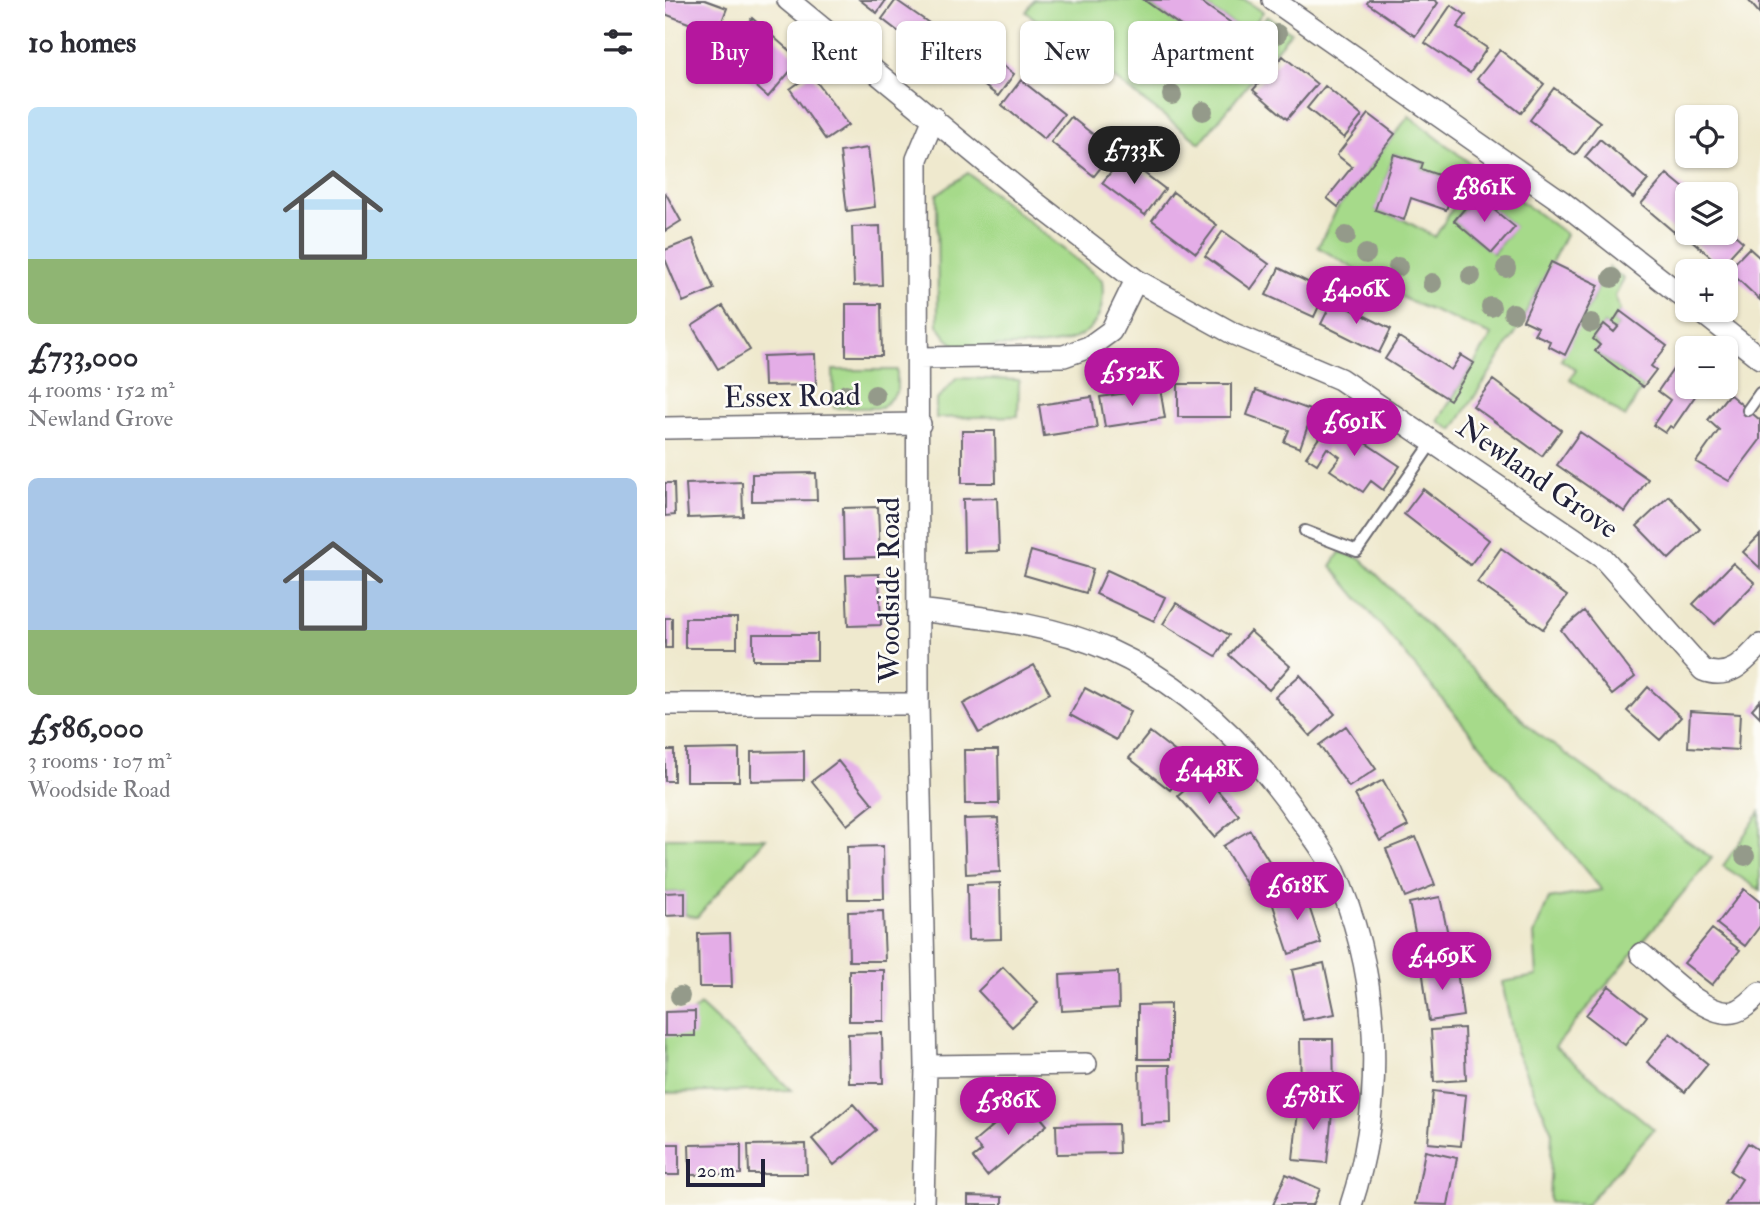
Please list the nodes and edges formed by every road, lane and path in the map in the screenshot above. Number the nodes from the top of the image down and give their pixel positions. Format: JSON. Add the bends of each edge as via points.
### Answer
{"nodes":[{"id":1,"x":788,"y":0,"type":"edge"},
{"id":2,"x":1273,"y":0,"type":"edge"},
{"id":3,"x":934,"y":118,"type":"junction"},
{"id":4,"x":1136,"y":280,"type":"junction"},
{"id":5,"x":1675,"y":291,"type":"edge"},
{"id":6,"x":1714,"y":322,"type":"edge"},
{"id":7,"x":918,"y":358,"type":"junction"},
{"id":8,"x":1760,"y":358,"type":"edge"},
{"id":9,"x":1760,"y":393,"type":"edge"},
{"id":10,"x":1748,"y":410,"type":"dead end"},
{"id":11,"x":920,"y":424,"type":"junction"},
{"id":12,"x":665,"y":428,"type":"edge"},
{"id":13,"x":1434,"y":440,"type":"junction"},
{"id":14,"x":1305,"y":531,"type":"dead end"},
{"id":15,"x":918,"y":610,"type":"junction"},
{"id":16,"x":1760,"y":645,"type":"edge"},
{"id":17,"x":665,"y":704,"type":"edge"},
{"id":18,"x":918,"y":704,"type":"junction"},
{"id":19,"x":1641,"y":954,"type":"dead end"},
{"id":20,"x":1760,"y":993,"type":"edge"},
{"id":21,"x":1086,"y":1064,"type":"dead end"},
{"id":22,"x":926,"y":1066,"type":"junction"},
{"id":23,"x":923,"y":1205,"type":"edge"},
{"id":24,"x":1351,"y":1205,"type":"edge"}],
"edges":[{"from":1,"to":3,"type":"street","name":"Newland Grove"},
{"from":2,"to":5,"type":"street","via":[[1561,201]]},
{"from":3,"to":4,"type":"street","name":"Newland Grove"},
{"from":3,"to":7,"type":"street","name":"Woodside Road","via":[[917,159]]},
{"from":4,"to":7,"type":"street","via":[[1111,331],[1089,347],[1064,356]]},
{"from":4,"to":13,"type":"street","name":"Newland Grove","via":[[1234,334],[1341,379]]},
{"from":6,"to":8,"type":"street"},
{"from":7,"to":11,"type":"street","name":"Woodside Road"},
{"from":9,"to":10,"type":"lane"},
{"from":11,"to":12,"type":"street","name":"Essex Road"},
{"from":11,"to":15,"type":"street","name":"Woodside Road"},
{"from":13,"to":14,"type":"lane","via":[[1357,551]]},
{"from":13,"to":16,"type":"street","name":"Newland Grove","via":[[1603,558],[1703,670],[1716,675],[1739,668]]},
{"from":15,"to":18,"type":"street","name":"Woodside Road"},
{"from":15,"to":24,"type":"street","via":[[1002,620],[1109,650],[1201,708],[1272,778],[1332,867],[1352,918],[1362,963],[1375,1064],[1363,1163]]},
{"from":17,"to":18,"type":"street"},
{"from":18,"to":22,"type":"street","name":"Woodside Road"},
{"from":19,"to":20,"type":"street","via":[[1712,1012],[1742,1009]]},
{"from":21,"to":22,"type":"street"},
{"from":22,"to":23,"type":"street","name":"Woodside Road"}]}
